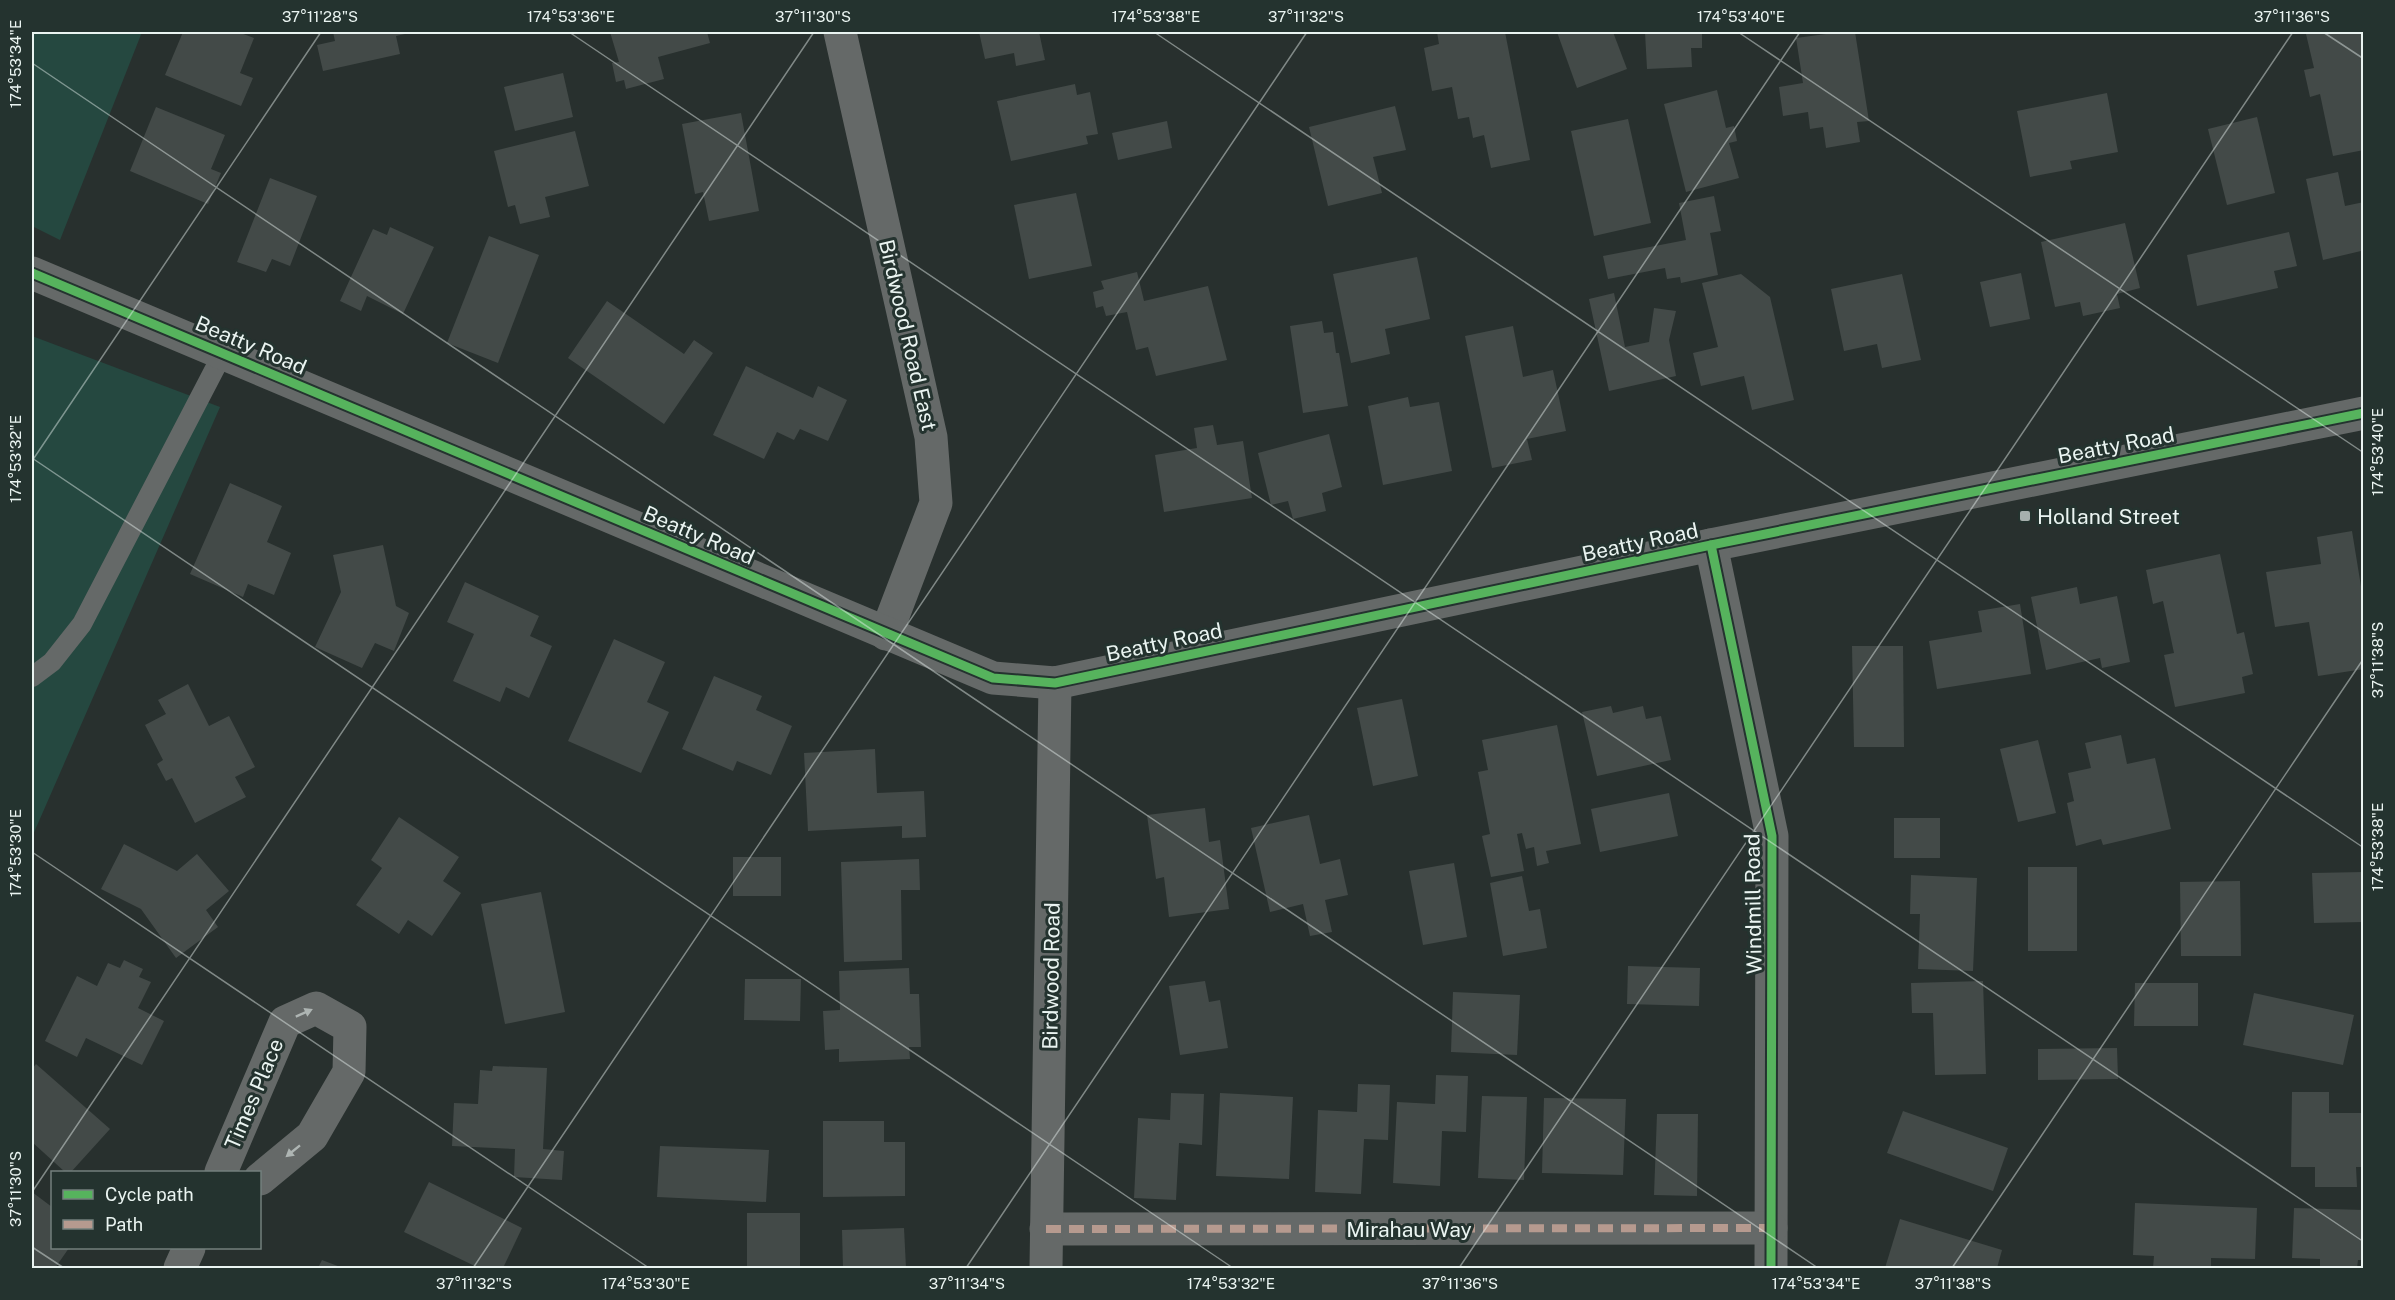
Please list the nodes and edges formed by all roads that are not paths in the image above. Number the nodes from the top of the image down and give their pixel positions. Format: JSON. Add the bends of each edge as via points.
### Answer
{"nodes":[{"id":1,"x":840,"y":32,"type":"edge"},
{"id":2,"x":32,"y":273,"type":"edge"},
{"id":3,"x":223,"y":353,"type":"junction"},
{"id":4,"x":2364,"y":413,"type":"edge"},
{"id":5,"x":1711,"y":545,"type":"junction"},
{"id":6,"x":886,"y":634,"type":"junction"},
{"id":7,"x":32,"y":677,"type":"edge"},
{"id":8,"x":1055,"y":684,"type":"junction"},
{"id":9,"x":222,"y":1171,"type":"edge"},
{"id":10,"x":261,"y":1178,"type":"edge"},
{"id":11,"x":1771,"y":1228,"type":"junction"},
{"id":12,"x":1046,"y":1229,"type":"junction"},
{"id":13,"x":189,"y":1249,"type":"edge"},
{"id":14,"x":180,"y":1269,"type":"edge"},
{"id":15,"x":1046,"y":1269,"type":"edge"},
{"id":16,"x":1771,"y":1269,"type":"edge"}],
"edges":[{"from":1,"to":6,"type":"street","name":"Birdwood Road East","via":[[932,437],[936,503]]},
{"from":2,"to":3,"type":"street","name":"Beatty Road"},
{"from":3,"to":6,"type":"street","name":"Beatty Road"},
{"from":3,"to":7,"type":"lane","via":[[82,624],[52,662]]},
{"from":4,"to":5,"type":"street","name":"Beatty Road"},
{"from":5,"to":8,"type":"street","name":"Beatty Road"},
{"from":5,"to":11,"type":"street","name":"Windmill Road","via":[[1772,836]]},
{"from":6,"to":8,"type":"street","name":"Beatty Road","via":[[993,678]]},
{"from":8,"to":12,"type":"street","name":"Birdwood Road"},
{"from":9,"to":10,"type":"street","name":"Times Place","one_way":true,"via":[[285,1022],[316,1008],[350,1027],[349,1072],[312,1136]]},
{"from":11,"to":12,"type":"street","name":"Mirahau Way"},
{"from":11,"to":16,"type":"street","name":"Windmill Road"},
{"from":12,"to":15,"type":"street","name":"Birdwood Road"},
{"from":13,"to":14,"type":"street"}]}
